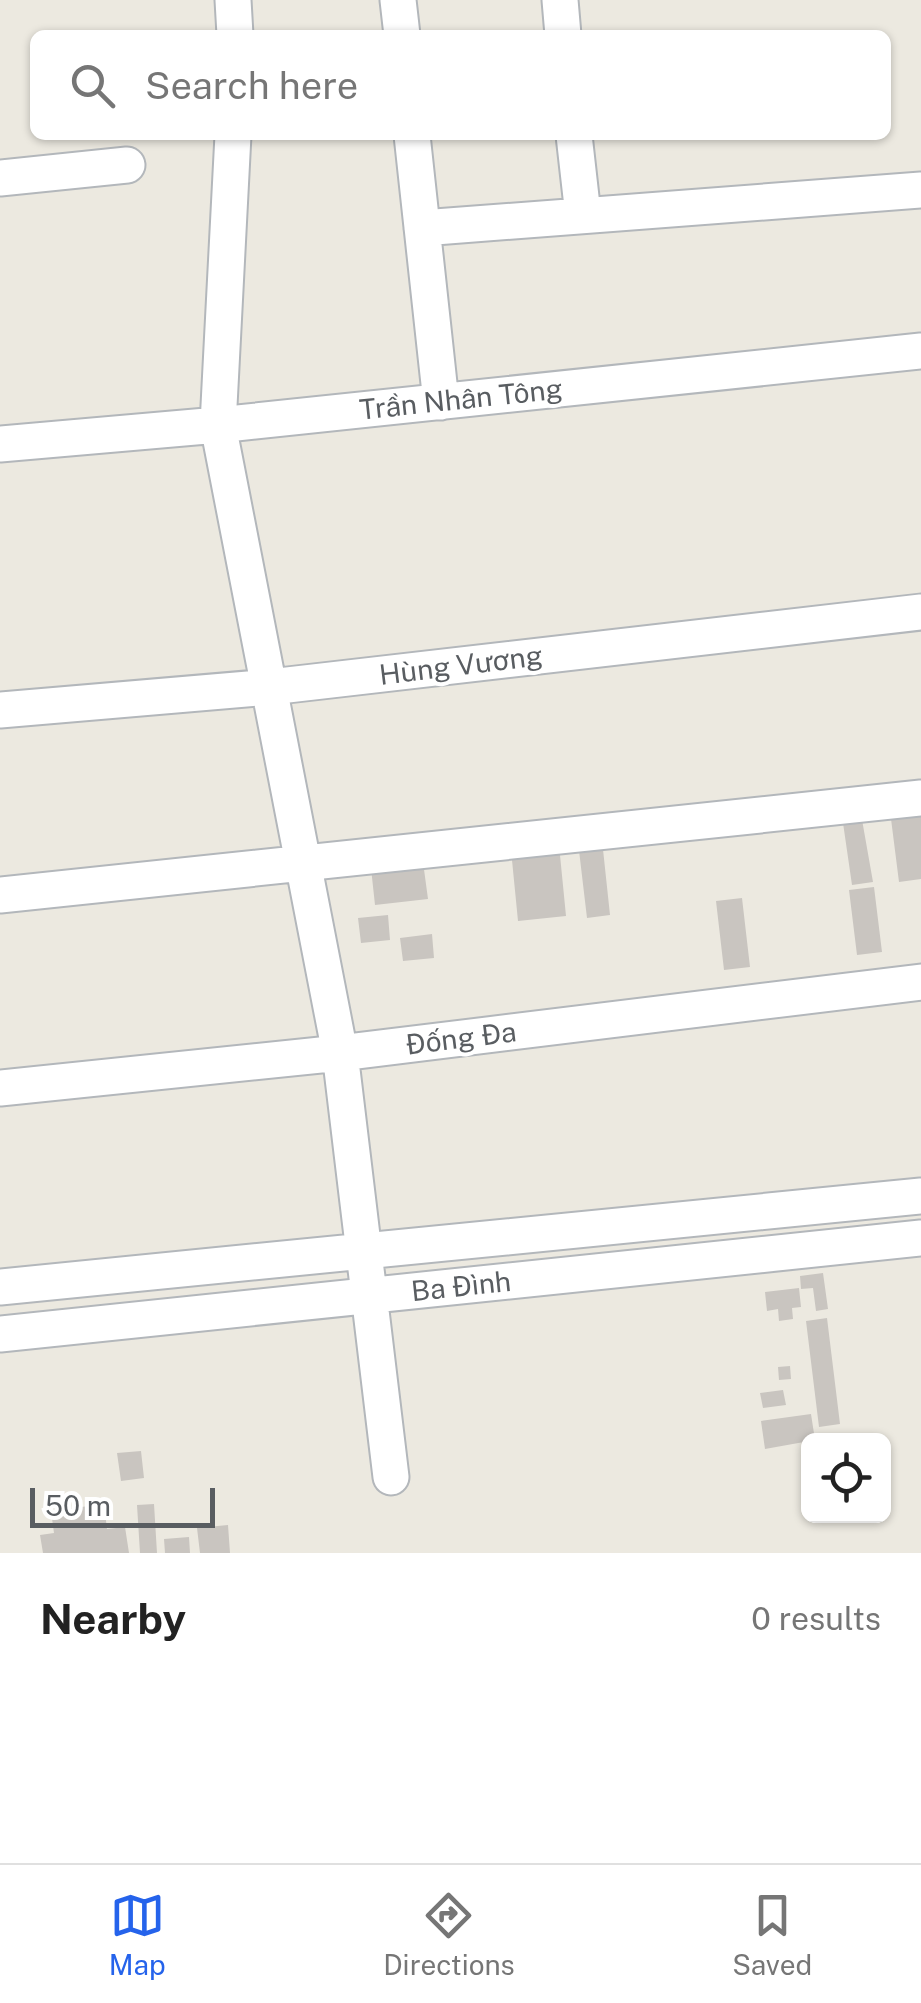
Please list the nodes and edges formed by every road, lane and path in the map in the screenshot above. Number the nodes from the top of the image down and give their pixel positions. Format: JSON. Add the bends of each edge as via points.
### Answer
{"nodes":[{"id":1,"x":233,"y":0,"type":"edge"},
{"id":2,"x":398,"y":0,"type":"edge"},
{"id":3,"x":560,"y":0,"type":"edge"},
{"id":4,"x":235,"y":30,"type":"edge"},
{"id":5,"x":401,"y":30,"type":"edge"},
{"id":6,"x":563,"y":30,"type":"edge"},
{"id":7,"x":233,"y":140,"type":"edge"},
{"id":8,"x":413,"y":140,"type":"edge"},
{"id":9,"x":575,"y":140,"type":"edge"},
{"id":10,"x":127,"y":165,"type":"dead end"},
{"id":11,"x":0,"y":178,"type":"edge"},
{"id":12,"x":921,"y":190,"type":"edge"},
{"id":13,"x":583,"y":215,"type":"junction"},
{"id":14,"x":422,"y":228,"type":"junction"},
{"id":15,"x":921,"y":350,"type":"edge"},
{"id":16,"x":441,"y":402,"type":"junction"},
{"id":17,"x":218,"y":425,"type":"junction"},
{"id":18,"x":0,"y":444,"type":"edge"},
{"id":19,"x":921,"y":612,"type":"edge"},
{"id":20,"x":270,"y":687,"type":"junction"},
{"id":21,"x":0,"y":710,"type":"edge"},
{"id":22,"x":921,"y":798,"type":"edge"},
{"id":23,"x":306,"y":863,"type":"junction"},
{"id":24,"x":0,"y":895,"type":"edge"},
{"id":25,"x":921,"y":982,"type":"edge"},
{"id":26,"x":340,"y":1053,"type":"junction"},
{"id":27,"x":0,"y":1088,"type":"edge"},
{"id":28,"x":921,"y":1196,"type":"edge"},
{"id":29,"x":921,"y":1238,"type":"edge"},
{"id":30,"x":365,"y":1248,"type":"junction"},
{"id":31,"x":0,"y":1287,"type":"edge"},
{"id":32,"x":369,"y":1296,"type":"junction"},
{"id":33,"x":0,"y":1334,"type":"edge"},
{"id":34,"x":391,"y":1477,"type":"dead end"}],
"edges":[{"from":1,"to":4,"type":"street"},
{"from":2,"to":5,"type":"street"},
{"from":3,"to":6,"type":"street"},
{"from":7,"to":17,"type":"street"},
{"from":8,"to":14,"type":"street"},
{"from":9,"to":13,"type":"street"},
{"from":10,"to":11,"type":"street"},
{"from":12,"to":13,"type":"street"},
{"from":13,"to":14,"type":"street"},
{"from":14,"to":16,"type":"street"},
{"from":15,"to":16,"type":"street","name":"Trần Nhân Tông"},
{"from":16,"to":17,"type":"street","name":"Trần Nhân Tông"},
{"from":17,"to":18,"type":"street","name":"Trần Nhân Tông"},
{"from":17,"to":20,"type":"street"},
{"from":19,"to":20,"type":"street","name":"Hùng Vương"},
{"from":20,"to":21,"type":"street","name":"Hùng Vương"},
{"from":20,"to":23,"type":"street"},
{"from":22,"to":23,"type":"street"},
{"from":23,"to":24,"type":"street"},
{"from":23,"to":26,"type":"street"},
{"from":25,"to":26,"type":"street","name":"Đống Đa"},
{"from":26,"to":27,"type":"street","name":"Đống Đa"},
{"from":26,"to":30,"type":"street"},
{"from":28,"to":30,"type":"street","name":"Ba Đình"},
{"from":29,"to":32,"type":"street","name":"Ba Đình"},
{"from":30,"to":31,"type":"street","name":"Ba Đình"},
{"from":30,"to":32,"type":"street"},
{"from":32,"to":33,"type":"street","name":"Ba Đình"},
{"from":32,"to":34,"type":"street"}]}
